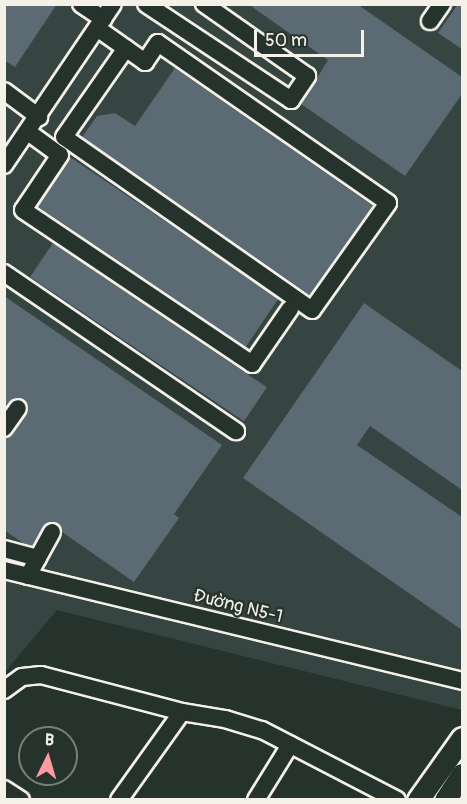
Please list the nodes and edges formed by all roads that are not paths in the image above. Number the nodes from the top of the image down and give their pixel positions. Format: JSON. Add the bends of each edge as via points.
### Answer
{"nodes":[{"id":1,"x":81,"y":4,"type":"edge"},
{"id":2,"x":113,"y":4,"type":"edge"},
{"id":3,"x":204,"y":4,"type":"edge"},
{"id":4,"x":442,"y":4,"type":"edge"},
{"id":5,"x":156,"y":7,"type":"edge"},
{"id":6,"x":430,"y":21,"type":"dead end"},
{"id":7,"x":100,"y":24,"type":"junction"},
{"id":8,"x":126,"y":48,"type":"junction"},
{"id":9,"x":9,"y":94,"type":"edge"},
{"id":10,"x":4,"y":111,"type":"edge"},
{"id":11,"x":39,"y":117,"type":"junction"},
{"id":12,"x":28,"y":132,"type":"junction"},
{"id":13,"x":4,"y":165,"type":"edge"},
{"id":14,"x":4,"y":273,"type":"edge"},
{"id":15,"x":290,"y":309,"type":"dead end"},
{"id":16,"x":18,"y":408,"type":"dead end"},
{"id":17,"x":4,"y":428,"type":"edge"},
{"id":18,"x":236,"y":431,"type":"dead end"},
{"id":19,"x":52,"y":532,"type":"dead end"},
{"id":20,"x":4,"y":549,"type":"edge"},
{"id":21,"x":38,"y":558,"type":"junction"},
{"id":22,"x":4,"y":570,"type":"edge"},
{"id":23,"x":28,"y":576,"type":"junction"},
{"id":24,"x":462,"y":681,"type":"edge"},
{"id":25,"x":4,"y":690,"type":"edge"},
{"id":26,"x":182,"y":712,"type":"junction"},
{"id":27,"x":462,"y":738,"type":"edge"},
{"id":28,"x":290,"y":745,"type":"junction"},
{"id":29,"x":462,"y":774,"type":"edge"},
{"id":30,"x":4,"y":789,"type":"edge"},
{"id":31,"x":21,"y":800,"type":"edge"},
{"id":32,"x":119,"y":800,"type":"edge"},
{"id":33,"x":256,"y":800,"type":"edge"},
{"id":34,"x":397,"y":800,"type":"edge"},
{"id":35,"x":418,"y":800,"type":"edge"},
{"id":36,"x":445,"y":800,"type":"edge"}],
"edges":[{"from":1,"to":7,"type":"street"},
{"from":2,"to":7,"type":"street"},
{"from":3,"to":5,"type":"street","via":[[307,76],[291,100]]},
{"from":4,"to":6,"type":"street"},
{"from":7,"to":8,"type":"street"},
{"from":7,"to":11,"type":"street"},
{"from":8,"to":8,"type":"street","via":[[145,62],[158,43],[388,202],[312,310],[64,136]]},
{"from":9,"to":10,"type":"street"},
{"from":9,"to":11,"type":"street"},
{"from":11,"to":12,"type":"street"},
{"from":12,"to":13,"type":"street"},
{"from":12,"to":15,"type":"street","via":[[60,155],[23,210],[252,364]]},
{"from":14,"to":18,"type":"street"},
{"from":16,"to":17,"type":"street"},
{"from":19,"to":21,"type":"street"},
{"from":20,"to":21,"type":"street"},
{"from":21,"to":23,"type":"street"},
{"from":22,"to":23,"type":"street","name":"Đường N5-1"},
{"from":23,"to":24,"type":"street","name":"Đường N5-1"},
{"from":25,"to":26,"type":"street","via":[[22,677],[41,675]]},
{"from":26,"to":28,"type":"street","via":[[225,718],[262,730]]},
{"from":26,"to":32,"type":"street"},
{"from":27,"to":35,"type":"main road"},
{"from":28,"to":33,"type":"street"},
{"from":28,"to":34,"type":"street"},
{"from":29,"to":36,"type":"main road"},
{"from":30,"to":31,"type":"street"}]}
